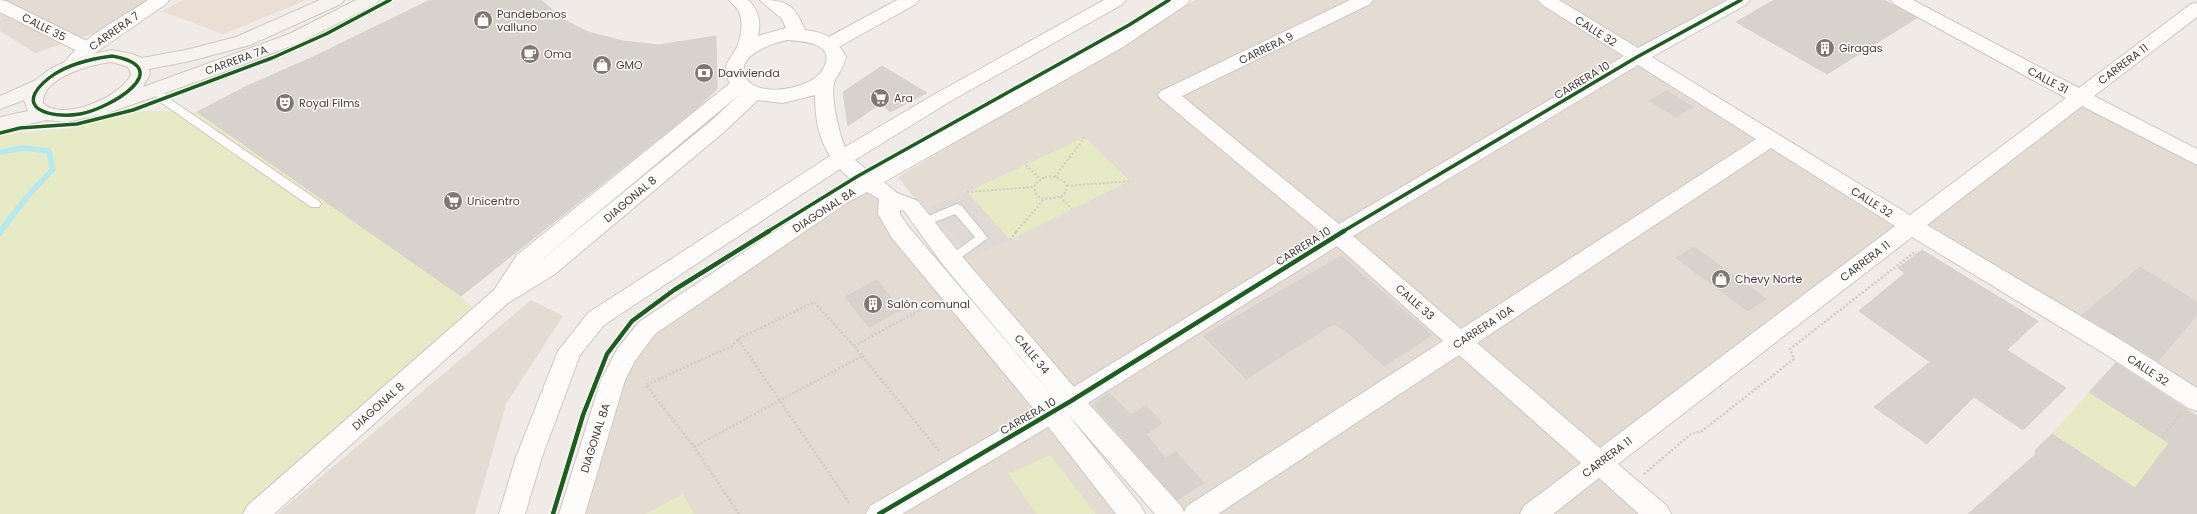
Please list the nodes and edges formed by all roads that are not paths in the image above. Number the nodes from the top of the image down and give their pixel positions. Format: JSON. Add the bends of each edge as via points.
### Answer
{"nodes":[{"id":1,"x":160,"y":0,"type":"edge"},
{"id":2,"x":335,"y":0,"type":"edge"},
{"id":3,"x":370,"y":0,"type":"edge"},
{"id":4,"x":738,"y":0,"type":"edge"},
{"id":5,"x":769,"y":0,"type":"edge"},
{"id":6,"x":910,"y":0,"type":"edge"},
{"id":7,"x":1117,"y":0,"type":"edge"},
{"id":8,"x":1181,"y":0,"type":"edge"},
{"id":9,"x":1364,"y":0,"type":"edge"},
{"id":10,"x":1547,"y":0,"type":"edge"},
{"id":11,"x":1741,"y":0,"type":"edge"},
{"id":12,"x":1900,"y":0,"type":"edge"},
{"id":13,"x":0,"y":5,"type":"edge"},
{"id":14,"x":2197,"y":8,"type":"edge"},
{"id":15,"x":798,"y":34,"type":"junction"},
{"id":16,"x":830,"y":44,"type":"junction"},
{"id":17,"x":88,"y":49,"type":"junction"},
{"id":18,"x":744,"y":52,"type":"junction"},
{"id":19,"x":1637,"y":57,"type":"junction"},
{"id":20,"x":139,"y":65,"type":"junction"},
{"id":21,"x":71,"y":66,"type":"junction"},
{"id":22,"x":825,"y":82,"type":"junction"},
{"id":23,"x":42,"y":85,"type":"junction"},
{"id":24,"x":156,"y":88,"type":"junction"},
{"id":25,"x":747,"y":88,"type":"junction"},
{"id":26,"x":796,"y":95,"type":"junction"},
{"id":27,"x":1168,"y":96,"type":"joint"},
{"id":28,"x":2080,"y":97,"type":"junction"},
{"id":29,"x":0,"y":103,"type":"edge"},
{"id":30,"x":98,"y":109,"type":"junction"},
{"id":31,"x":823,"y":110,"type":"junction"},
{"id":32,"x":44,"y":114,"type":"junction"},
{"id":33,"x":0,"y":124,"type":"edge"},
{"id":34,"x":1771,"y":139,"type":"junction"},
{"id":35,"x":2197,"y":158,"type":"edge"},
{"id":36,"x":841,"y":159,"type":"junction"},
{"id":37,"x":867,"y":183,"type":"junction"},
{"id":38,"x":890,"y":198,"type":"junction"},
{"id":39,"x":315,"y":204,"type":"dead end"},
{"id":40,"x":924,"y":223,"type":"junction"},
{"id":41,"x":1911,"y":226,"type":"junction"},
{"id":42,"x":1338,"y":235,"type":"junction"},
{"id":43,"x":952,"y":260,"type":"junction"},
{"id":44,"x":1461,"y":342,"type":"junction"},
{"id":45,"x":1071,"y":401,"type":"junction"},
{"id":46,"x":2189,"y":407,"type":"edge"},
{"id":47,"x":1052,"y":413,"type":"junction"},
{"id":48,"x":1600,"y":463,"type":"junction"},
{"id":49,"x":256,"y":514,"type":"edge"},
{"id":50,"x":512,"y":514,"type":"edge"},
{"id":51,"x":572,"y":514,"type":"edge"},
{"id":52,"x":879,"y":514,"type":"edge"},
{"id":53,"x":1132,"y":514,"type":"edge"},
{"id":54,"x":1172,"y":514,"type":"edge"},
{"id":55,"x":1196,"y":514,"type":"edge"},
{"id":56,"x":1533,"y":514,"type":"edge"},
{"id":57,"x":1658,"y":514,"type":"edge"}],
"edges":[{"from":1,"to":17,"type":"street","name":"CARRERA 7"},
{"from":2,"to":20,"type":"main road","name":"CARRERA 7A","via":[[243,41]]},
{"from":3,"to":24,"type":"main road","name":"CARRERA 7A","via":[[295,38]]},
{"from":4,"to":18,"type":"street","via":[[749,9],[751,17]]},
{"from":5,"to":15,"type":"street","via":[[790,16]]},
{"from":6,"to":16,"type":"street"},
{"from":7,"to":36,"type":"street","via":[[942,98]]},
{"from":8,"to":37,"type":"street","name":"DIAGONAL 8A","via":[[1116,43]]},
{"from":9,"to":27,"type":"street","name":"CARRERA 9"},
{"from":10,"to":19,"type":"street","name":"CALLE 32"},
{"from":11,"to":19,"type":"street","name":"CARRERA 10"},
{"from":12,"to":28,"type":"street","name":"CALLE 31"},
{"from":13,"to":17,"type":"street","name":"CALLE 35"},
{"from":14,"to":28,"type":"street","name":"CARRERA 11"},
{"from":15,"to":16,"type":"street","via":[[814,36]]},
{"from":15,"to":18,"type":"street","via":[[772,37]]},
{"from":16,"to":22,"type":"street","via":[[836,53],[837,62]]},
{"from":17,"to":21,"type":"street","name":"CARRERA 7"},
{"from":18,"to":25,"type":"street","via":[[736,66],[735,75]]},
{"from":19,"to":34,"type":"street","name":"CALLE 32"},
{"from":19,"to":42,"type":"street","name":"CARRERA 10"},
{"from":20,"to":21,"type":"main road","via":[[129,59],[112,56]]},
{"from":20,"to":30,"type":"main road","via":[[140,76],[129,91]]},
{"from":21,"to":23,"type":"main road","via":[[49,78]]},
{"from":22,"to":26,"type":"street"},
{"from":22,"to":31,"type":"street","name":"CALLE 34"},
{"from":23,"to":29,"type":"main road"},
{"from":23,"to":32,"type":"main road","via":[[33,99],[37,110]]},
{"from":24,"to":30,"type":"main road","name":"CARRERA 7A"},
{"from":24,"to":39,"type":"lane","via":[[163,100]]},
{"from":25,"to":26,"type":"street","via":[[781,97]]},
{"from":25,"to":49,"type":"street","name":"DIAGONAL 8","via":[[718,126],[547,268],[500,297]]},
{"from":26,"to":31,"type":"street"},
{"from":27,"to":42,"type":"street","name":"CALLE 33"},
{"from":28,"to":35,"type":"street","name":"CALLE 31"},
{"from":28,"to":41,"type":"street","name":"CARRERA 11"},
{"from":30,"to":32,"type":"main road","via":[[63,116]]},
{"from":31,"to":36,"type":"street","name":"CALLE 34","via":[[829,134]]},
{"from":32,"to":33,"type":"main road"},
{"from":34,"to":41,"type":"street","name":"CALLE 32"},
{"from":34,"to":44,"type":"street","name":"CARRERA 10A"},
{"from":36,"to":37,"type":"street","name":"CALLE 34"},
{"from":36,"to":50,"type":"street","via":[[596,319],[570,351],[529,457]]},
{"from":37,"to":38,"type":"street","name":"CALLE 34"},
{"from":37,"to":51,"type":"street","name":"DIAGONAL 8A","via":[[841,197],[647,328],[626,355],[613,380]]},
{"from":38,"to":40,"type":"street","name":"CALLE 34","via":[[911,206]]},
{"from":38,"to":47,"type":"street","name":"CALLE 34","via":[[889,214],[900,232]]},
{"from":40,"to":43,"type":"street","name":"CALLE 34"},
{"from":40,"to":43,"type":"lane","via":[[957,208],[982,238]]},
{"from":41,"to":46,"type":"street","name":"CALLE 32","via":[[2113,347]]},
{"from":41,"to":48,"type":"street","name":"CARRERA 11"},
{"from":42,"to":44,"type":"street","name":"CALLE 33"},
{"from":42,"to":45,"type":"street","name":"CARRERA 10"},
{"from":43,"to":45,"type":"street","name":"CALLE 34"},
{"from":44,"to":48,"type":"street","name":"CALLE 33"},
{"from":44,"to":55,"type":"street","name":"CARRERA 10A"},
{"from":45,"to":47,"type":"street","name":"CARRERA 10"},
{"from":45,"to":54,"type":"street","name":"CALLE 34"},
{"from":47,"to":52,"type":"street","name":"CARRERA 10"},
{"from":47,"to":53,"type":"street","name":"CALLE 34"},
{"from":48,"to":56,"type":"street","name":"CARRERA 11"},
{"from":48,"to":57,"type":"street","name":"CALLE 33"}]}
